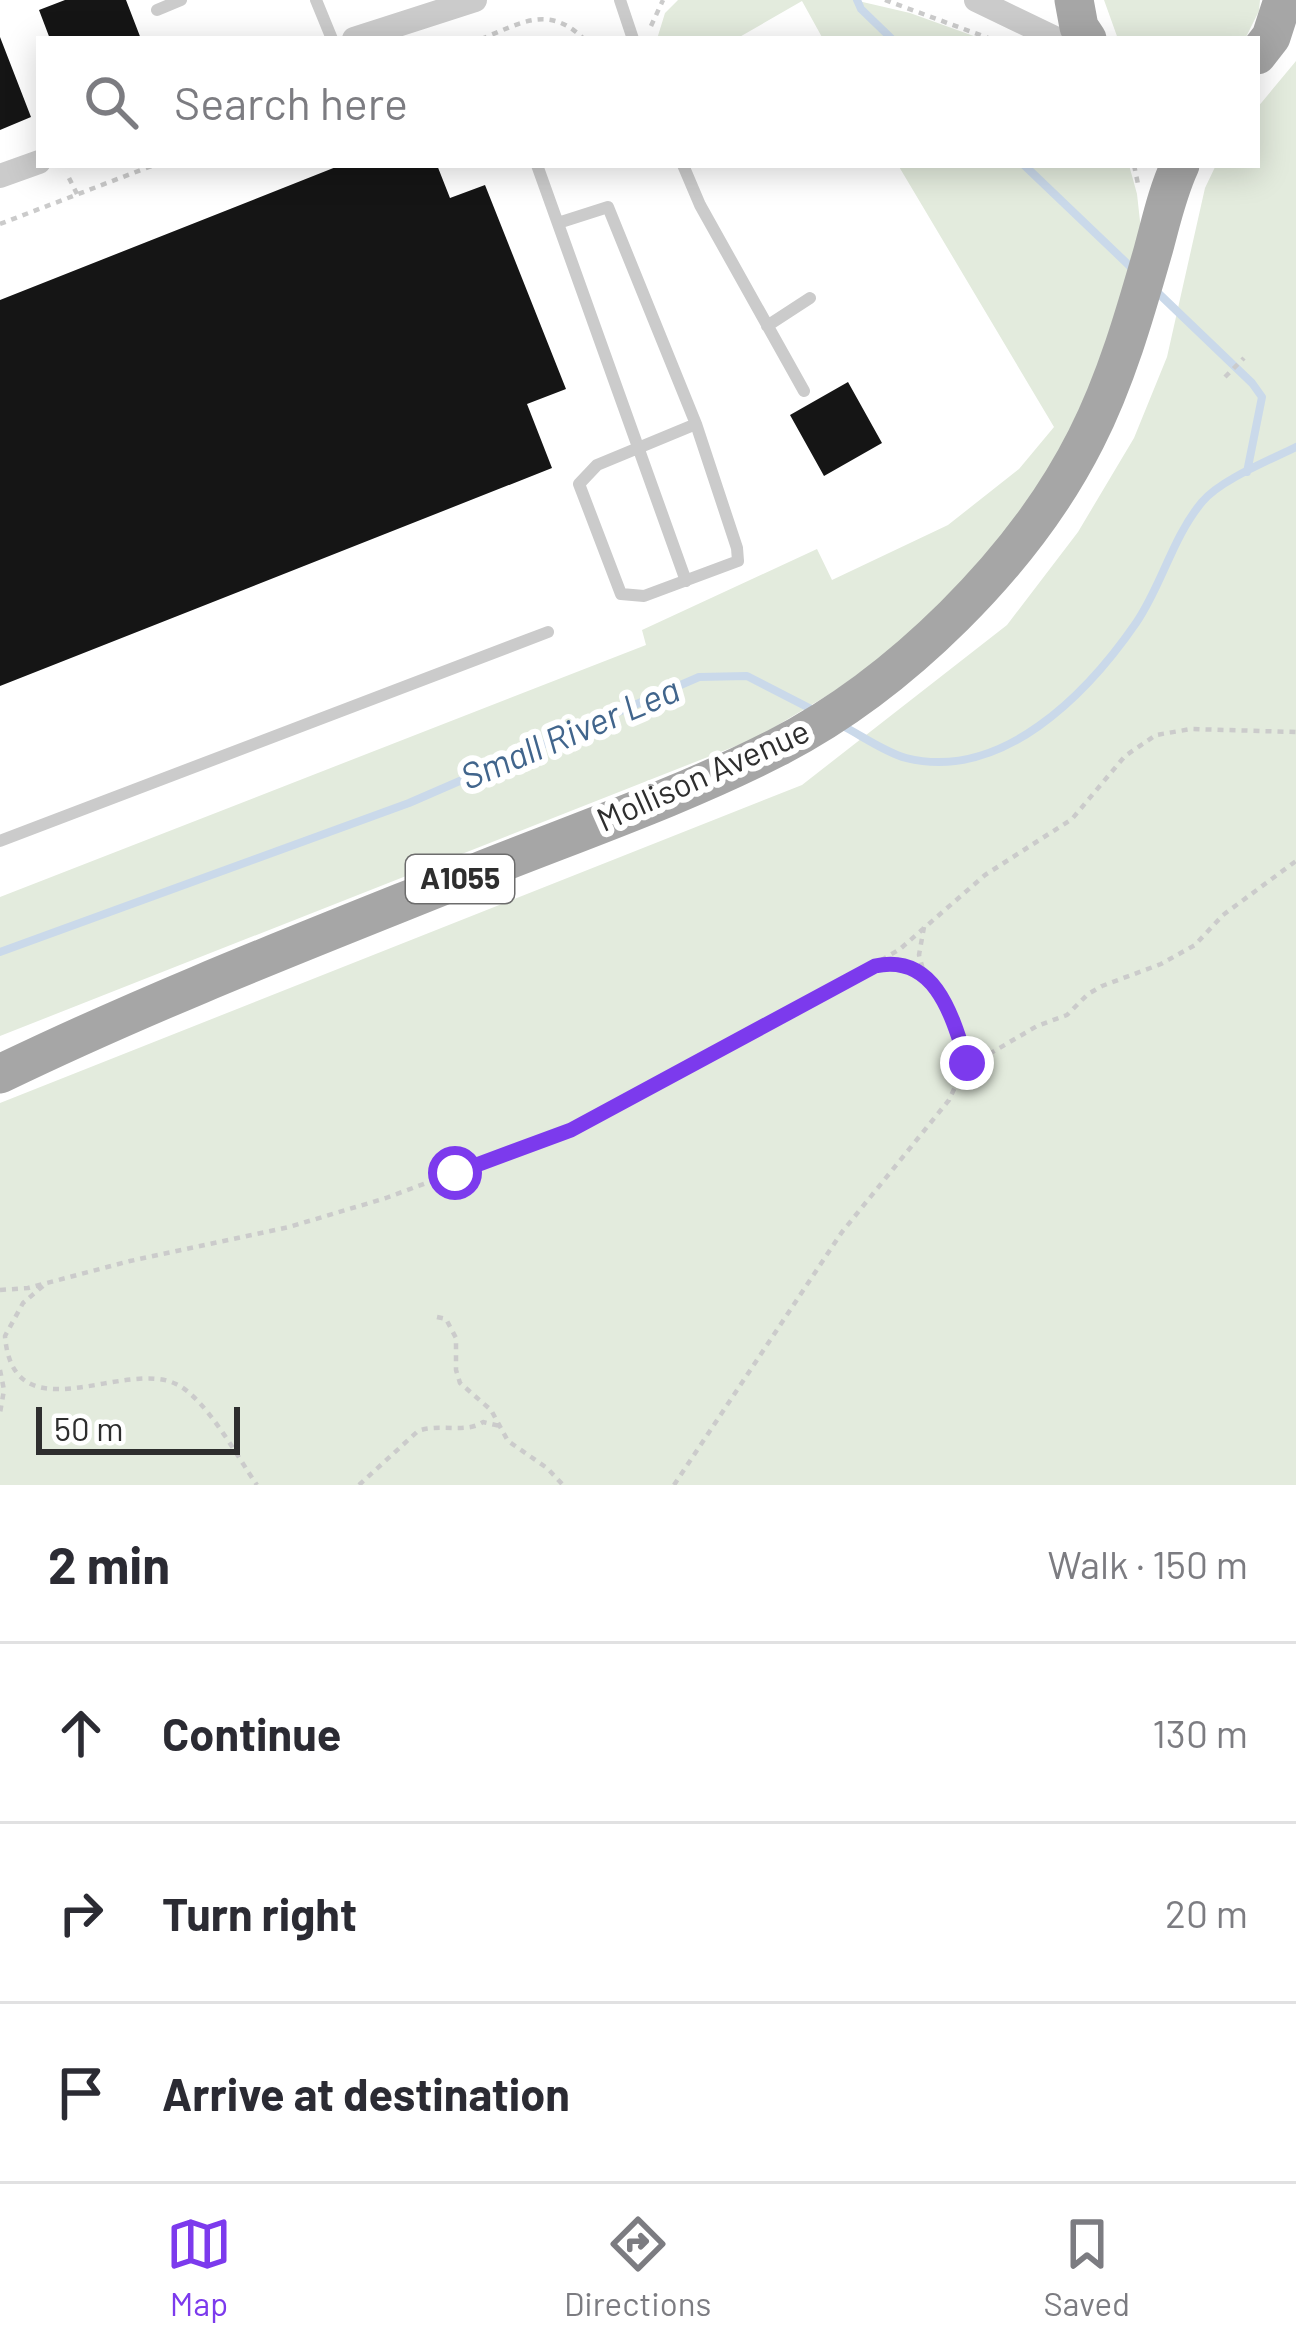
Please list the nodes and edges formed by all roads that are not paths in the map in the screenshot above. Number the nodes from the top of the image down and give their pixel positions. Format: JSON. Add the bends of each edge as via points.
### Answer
{"nodes":[{"id":1,"x":182,"y":0,"type":"edge"},
{"id":2,"x":316,"y":0,"type":"edge"},
{"id":3,"x":475,"y":0,"type":"edge"},
{"id":4,"x":620,"y":0,"type":"edge"},
{"id":5,"x":976,"y":0,"type":"edge"},
{"id":6,"x":1074,"y":0,"type":"edge"},
{"id":7,"x":1283,"y":0,"type":"edge"},
{"id":8,"x":157,"y":10,"type":"dead end"},
{"id":9,"x":331,"y":36,"type":"edge"},
{"id":10,"x":363,"y":36,"type":"edge"},
{"id":11,"x":632,"y":36,"type":"edge"},
{"id":12,"x":1051,"y":36,"type":"edge"},
{"id":13,"x":1085,"y":36,"type":"edge"},
{"id":14,"x":1260,"y":52,"type":"edge"},
{"id":15,"x":36,"y":163,"type":"edge"},
{"id":16,"x":538,"y":168,"type":"edge"},
{"id":17,"x":684,"y":168,"type":"edge"},
{"id":18,"x":1169,"y":172,"type":"edge"},
{"id":19,"x":0,"y":176,"type":"edge"},
{"id":20,"x":557,"y":223,"type":"junction"},
{"id":21,"x":810,"y":298,"type":"dead end"},
{"id":22,"x":766,"y":326,"type":"junction"},
{"id":23,"x":804,"y":391,"type":"dead end"},
{"id":24,"x":696,"y":424,"type":"junction"},
{"id":25,"x":637,"y":448,"type":"junction"},
{"id":26,"x":686,"y":580,"type":"junction"},
{"id":27,"x":548,"y":632,"type":"dead end"},
{"id":28,"x":0,"y":841,"type":"edge"},
{"id":29,"x":109,"y":1021,"type":"junction"},
{"id":30,"x":0,"y":1042,"type":"edge"},
{"id":31,"x":0,"y":1074,"type":"edge"}],
"edges":[{"from":1,"to":8,"type":"lane"},
{"from":2,"to":9,"type":"lane"},
{"from":3,"to":10,"type":"street"},
{"from":4,"to":11,"type":"lane"},
{"from":5,"to":12,"type":"street"},
{"from":6,"to":13,"type":"main road"},
{"from":7,"to":14,"type":"main road"},
{"from":15,"to":19,"type":"street"},
{"from":16,"to":20,"type":"lane"},
{"from":17,"to":22,"type":"lane"},
{"from":18,"to":29,"type":"main road","name":"Mollison Avenue","number":"A1055","via":[[1134,314],[1085,440],[1026,534],[921,646],[807,730],[707,779]]},
{"from":20,"to":24,"type":"lane","via":[[608,207]]},
{"from":20,"to":25,"type":"lane"},
{"from":21,"to":22,"type":"lane"},
{"from":22,"to":23,"type":"lane"},
{"from":24,"to":25,"type":"lane"},
{"from":24,"to":26,"type":"lane","via":[[738,561]]},
{"from":25,"to":26,"type":"lane"},
{"from":25,"to":26,"type":"lane","via":[[596,465],[579,484],[621,593],[644,596]]},
{"from":27,"to":28,"type":"lane"},
{"from":29,"to":30,"type":"main road","name":"Mollison Avenue","number":"A1055"},
{"from":29,"to":31,"type":"main road","name":"Mollison Avenue","number":"A1055"}]}
